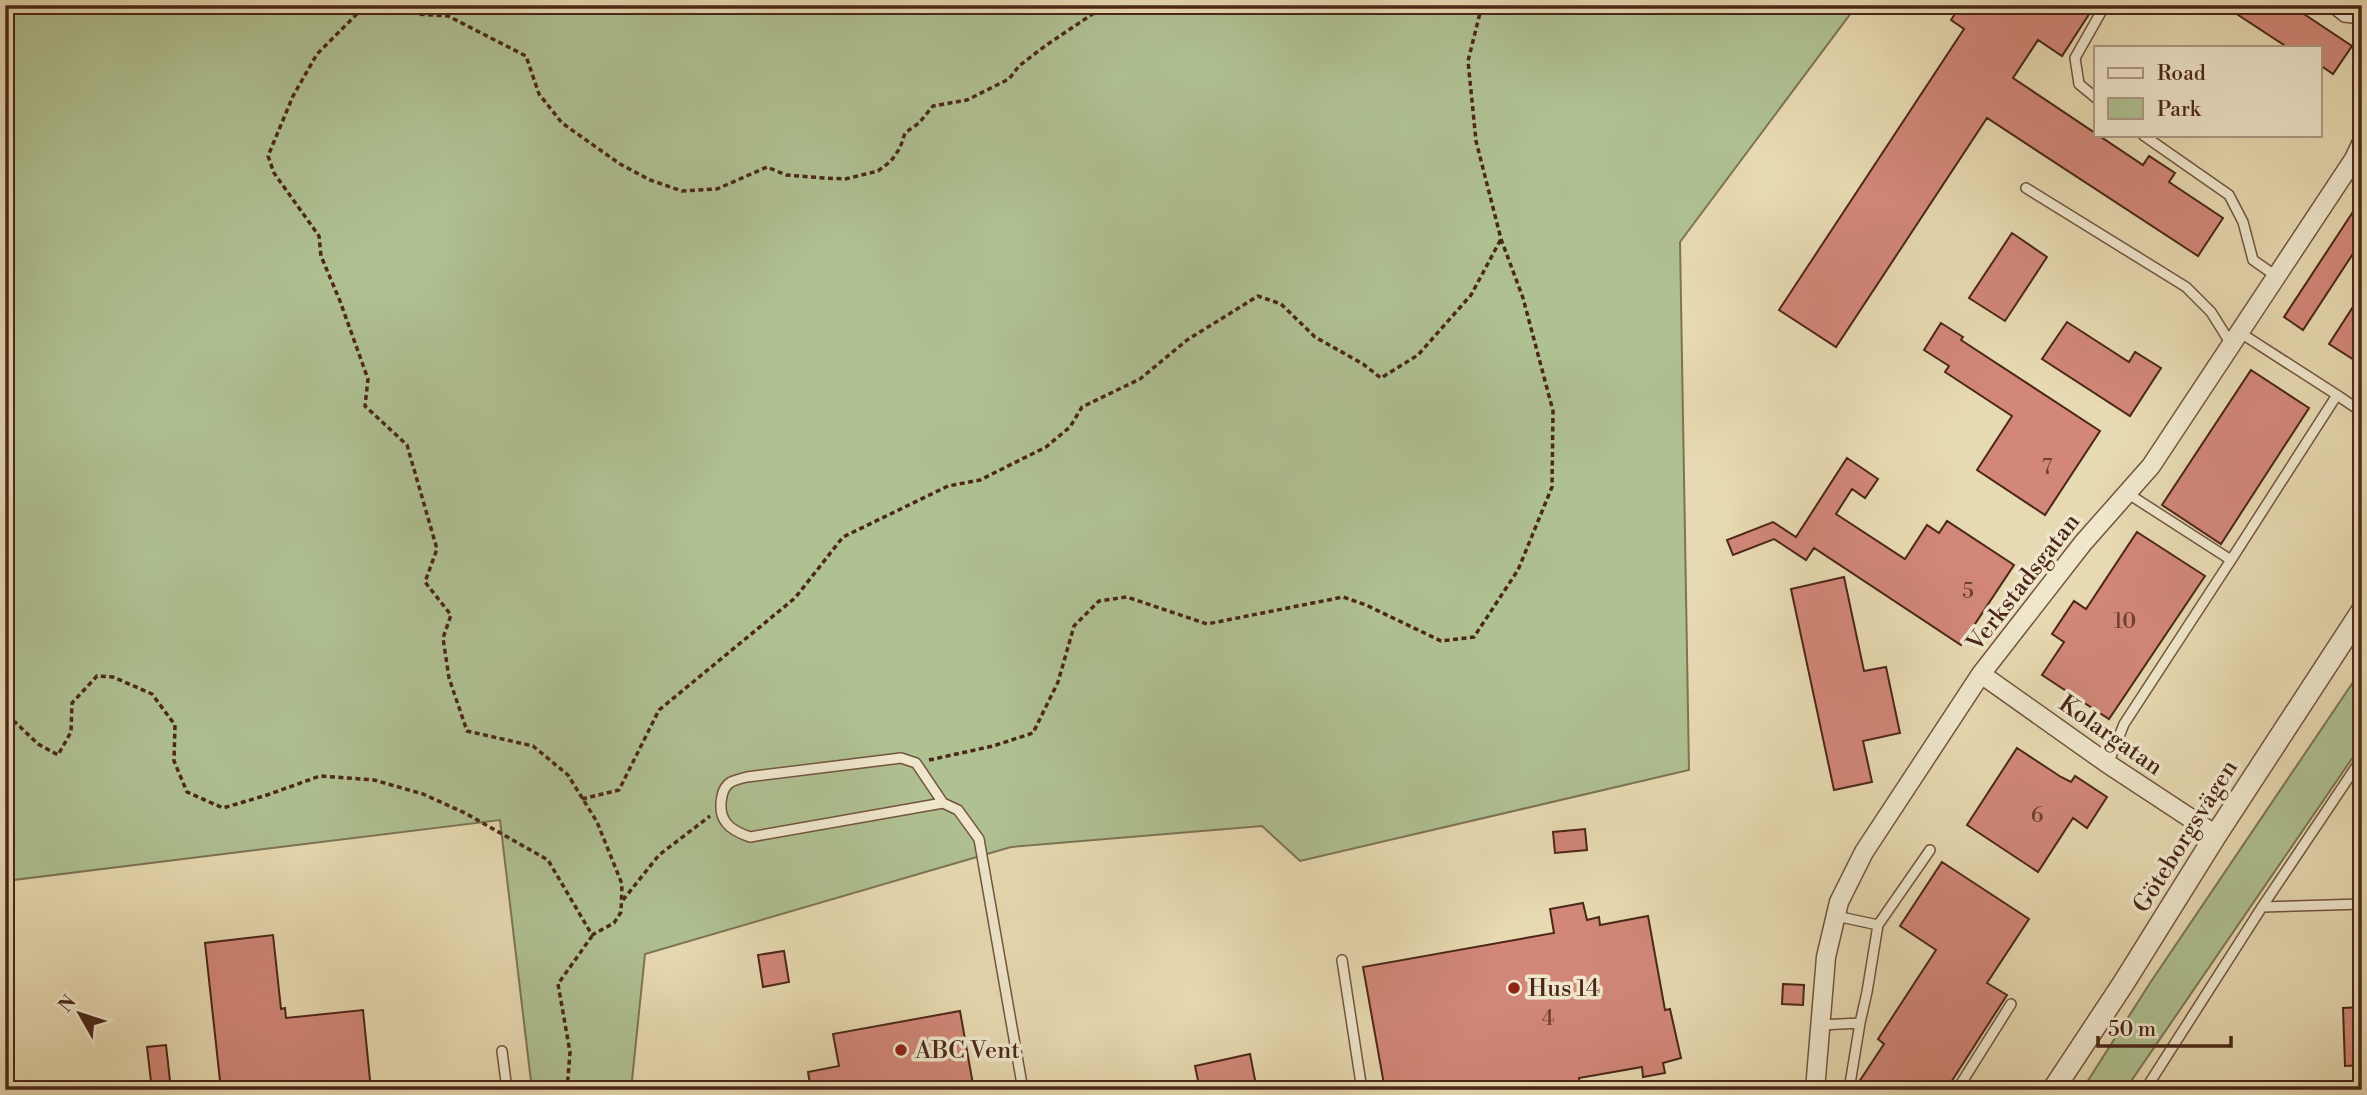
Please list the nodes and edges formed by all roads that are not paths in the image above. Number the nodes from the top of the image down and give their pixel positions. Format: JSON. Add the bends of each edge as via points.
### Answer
{"nodes":[{"id":1,"x":2105,"y":5,"type":"edge"},
{"id":2,"x":2329,"y":5,"type":"edge"},
{"id":3,"x":2362,"y":19,"type":"edge"},
{"id":4,"x":2094,"y":96,"type":"edge"},
{"id":5,"x":2144,"y":136,"type":"edge"},
{"id":6,"x":2362,"y":142,"type":"edge"},
{"id":7,"x":2026,"y":188,"type":"dead end"},
{"id":8,"x":2276,"y":276,"type":"junction"},
{"id":9,"x":2235,"y":338,"type":"junction"},
{"id":10,"x":2337,"y":395,"type":"junction"},
{"id":11,"x":2362,"y":412,"type":"edge"},
{"id":12,"x":2127,"y":493,"type":"junction"},
{"id":13,"x":2231,"y":560,"type":"junction"},
{"id":14,"x":2362,"y":611,"type":"edge"},
{"id":15,"x":1981,"y":674,"type":"junction"},
{"id":16,"x":2362,"y":758,"type":"edge"},
{"id":17,"x":2108,"y":764,"type":"junction"},
{"id":18,"x":943,"y":803,"type":"junction"},
{"id":19,"x":2216,"y":835,"type":"junction"},
{"id":20,"x":1930,"y":850,"type":"dead end"},
{"id":21,"x":2362,"y":904,"type":"edge"},
{"id":22,"x":2262,"y":907,"type":"junction"},
{"id":23,"x":1836,"y":916,"type":"junction"},
{"id":24,"x":1878,"y":925,"type":"junction"},
{"id":25,"x":1342,"y":960,"type":"dead end"},
{"id":26,"x":2011,"y":1004,"type":"dead end"},
{"id":27,"x":1860,"y":1023,"type":"junction"},
{"id":28,"x":1821,"y":1025,"type":"junction"},
{"id":29,"x":502,"y":1051,"type":"dead end"},
{"id":30,"x":508,"y":1090,"type":"edge"},
{"id":31,"x":1023,"y":1090,"type":"edge"},
{"id":32,"x":1362,"y":1090,"type":"edge"},
{"id":33,"x":1815,"y":1090,"type":"edge"},
{"id":34,"x":1849,"y":1090,"type":"edge"},
{"id":35,"x":1958,"y":1090,"type":"edge"},
{"id":36,"x":2053,"y":1090,"type":"edge"},
{"id":37,"x":2145,"y":1090,"type":"edge"}],
"edges":[{"from":1,"to":4,"type":"lane","via":[[2075,58],[2079,84]]},
{"from":2,"to":3,"type":"lane","via":[[2344,17]]},
{"from":5,"to":8,"type":"lane","via":[[2229,195],[2243,222],[2253,260]]},
{"from":6,"to":8,"type":"street","name":"Verkstadsgatan"},
{"from":7,"to":9,"type":"lane","via":[[2186,287]]},
{"from":8,"to":9,"type":"street","name":"Verkstadsgatan"},
{"from":9,"to":10,"type":"lane"},
{"from":9,"to":12,"type":"street","name":"Verkstadsgatan","via":[[2151,466]]},
{"from":10,"to":11,"type":"lane"},
{"from":10,"to":13,"type":"lane"},
{"from":12,"to":13,"type":"lane"},
{"from":12,"to":15,"type":"street","name":"Verkstadsgatan"},
{"from":13,"to":17,"type":"lane","via":[[2124,724]]},
{"from":14,"to":19,"type":"street","name":"Göteborgsvägen"},
{"from":15,"to":17,"type":"street","name":"Kolargatan"},
{"from":15,"to":23,"type":"street","name":"Verkstadsgatan","via":[[1864,852]]},
{"from":16,"to":22,"type":"lane"},
{"from":17,"to":19,"type":"street","name":"Kolargatan"},
{"from":18,"to":18,"type":"lane","via":[[916,763],[901,758],[747,777],[730,783],[720,808],[724,822],[750,837]]},
{"from":18,"to":31,"type":"lane","via":[[958,810],[979,839]]},
{"from":19,"to":36,"type":"street","name":"Göteborgsvägen"},
{"from":20,"to":24,"type":"lane"},
{"from":21,"to":22,"type":"lane"},
{"from":22,"to":37,"type":"lane"},
{"from":23,"to":24,"type":"lane"},
{"from":23,"to":28,"type":"street","name":"Verkstadsgatan","via":[[1826,957]]},
{"from":24,"to":27,"type":"lane"},
{"from":25,"to":32,"type":"lane"},
{"from":26,"to":35,"type":"lane"},
{"from":27,"to":28,"type":"lane"},
{"from":27,"to":34,"type":"lane"},
{"from":28,"to":33,"type":"street","name":"Verkstadsgatan"},
{"from":29,"to":30,"type":"lane"}]}
